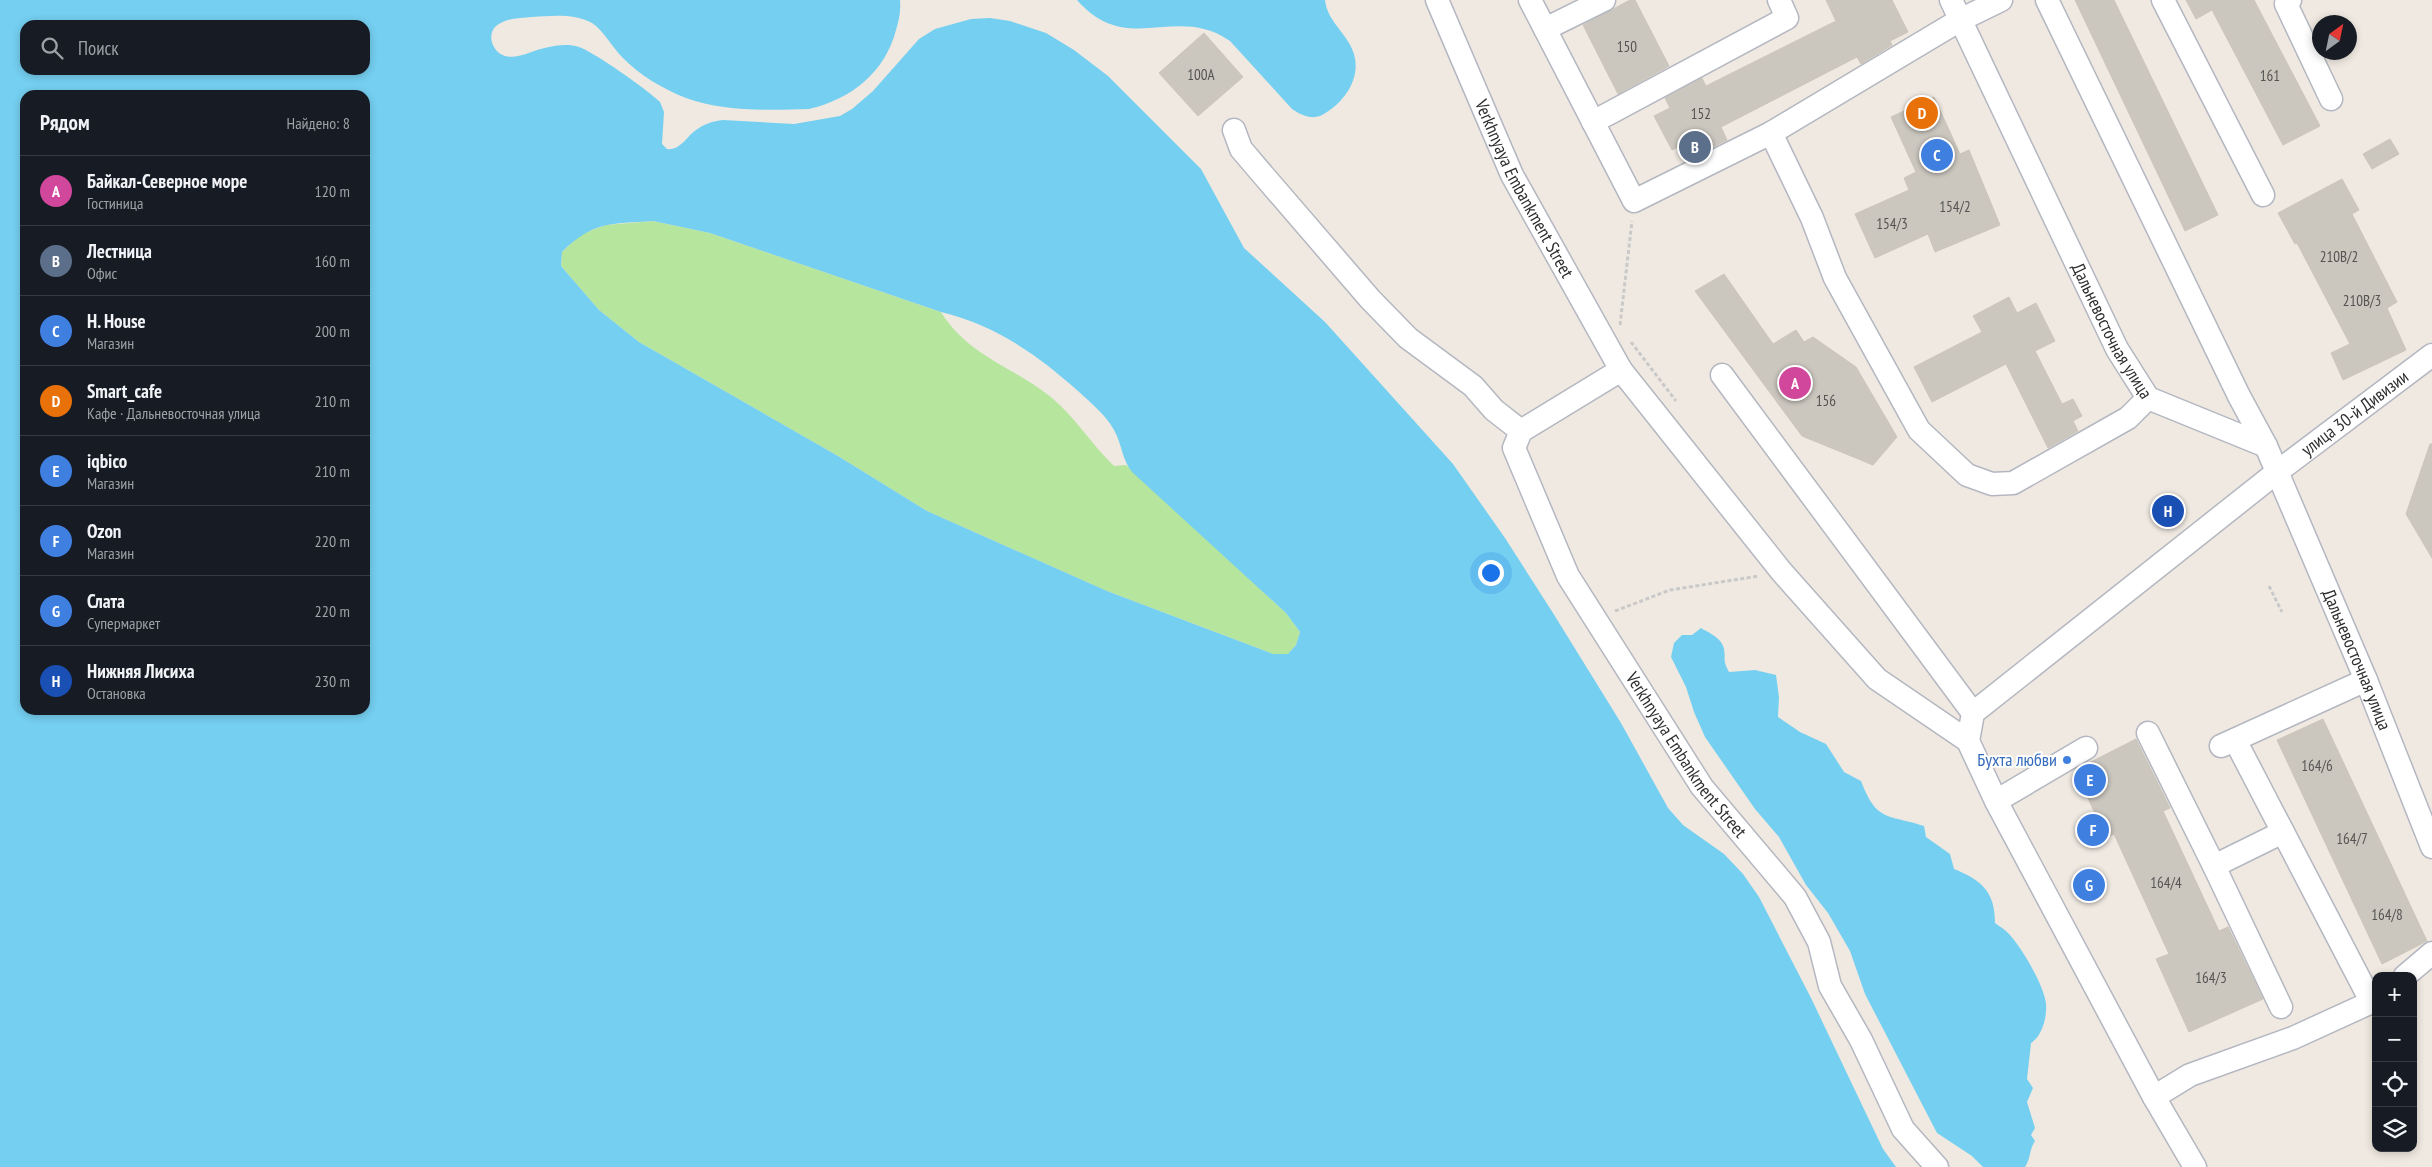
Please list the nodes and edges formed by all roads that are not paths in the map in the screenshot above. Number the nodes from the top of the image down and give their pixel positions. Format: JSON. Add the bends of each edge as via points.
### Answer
{"nodes":[{"id":1,"x":1437,"y":0,"type":"edge"},
{"id":2,"x":1530,"y":0,"type":"edge"},
{"id":3,"x":1604,"y":0,"type":"edge"},
{"id":4,"x":1779,"y":0,"type":"edge"},
{"id":5,"x":1951,"y":0,"type":"edge"},
{"id":6,"x":2001,"y":0,"type":"edge"},
{"id":7,"x":2047,"y":0,"type":"edge"},
{"id":8,"x":2163,"y":0,"type":"edge"},
{"id":9,"x":2290,"y":0,"type":"edge"},
{"id":10,"x":1960,"y":20,"type":"junction"},
{"id":11,"x":1545,"y":29,"type":"junction"},
{"id":12,"x":2331,"y":99,"type":"dead end"},
{"id":13,"x":1593,"y":122,"type":"junction"},
{"id":14,"x":1234,"y":130,"type":"dead end"},
{"id":15,"x":1771,"y":134,"type":"junction"},
{"id":16,"x":2263,"y":195,"type":"dead end"},
{"id":17,"x":2432,"y":355,"type":"edge"},
{"id":18,"x":1621,"y":370,"type":"junction"},
{"id":19,"x":1722,"y":375,"type":"dead end"},
{"id":20,"x":2148,"y":398,"type":"junction"},
{"id":21,"x":1521,"y":431,"type":"junction"},
{"id":22,"x":2266,"y":446,"type":"junction"},
{"id":23,"x":2277,"y":472,"type":"junction"},
{"id":24,"x":2366,"y":680,"type":"junction"},
{"id":25,"x":1973,"y":713,"type":"junction"},
{"id":26,"x":2148,"y":733,"type":"dead end"},
{"id":27,"x":1968,"y":741,"type":"junction"},
{"id":28,"x":2086,"y":748,"type":"dead end"},
{"id":29,"x":1996,"y":801,"type":"junction"},
{"id":30,"x":2283,"y":832,"type":"junction"},
{"id":31,"x":2432,"y":847,"type":"edge"},
{"id":32,"x":2214,"y":866,"type":"junction"},
{"id":33,"x":2432,"y":953,"type":"edge"},
{"id":34,"x":2410,"y":972,"type":"edge"},
{"id":35,"x":2372,"y":998,"type":"edge"},
{"id":36,"x":2372,"y":1003,"type":"edge"},
{"id":37,"x":2281,"y":1007,"type":"dead end"},
{"id":38,"x":2154,"y":1097,"type":"junction"},
{"id":39,"x":1938,"y":1167,"type":"edge"},
{"id":40,"x":2195,"y":1167,"type":"edge"}],
"edges":[{"from":1,"to":18,"type":"street","name":"Verkhnyaya Embankment Street","via":[[1512,175]]},
{"from":2,"to":11,"type":"street"},
{"from":3,"to":11,"type":"street"},
{"from":4,"to":13,"type":"street","via":[[1788,18]]},
{"from":5,"to":10,"type":"street","name":"Дальневосточная улица"},
{"from":6,"to":10,"type":"street"},
{"from":7,"to":22,"type":"street"},
{"from":8,"to":16,"type":"street"},
{"from":9,"to":12,"type":"street","via":[[2286,4]]},
{"from":10,"to":15,"type":"street"},
{"from":10,"to":20,"type":"street","name":"Дальневосточная улица","via":[[2117,349]]},
{"from":11,"to":13,"type":"street"},
{"from":13,"to":15,"type":"street","via":[[1634,201]]},
{"from":14,"to":21,"type":"street","via":[[1242,149],[1382,312],[1408,338],[1472,386],[1494,410]]},
{"from":15,"to":20,"type":"street","via":[[1812,218],[1835,278],[1920,430],[1967,475],[1992,484],[2013,483],[2128,418]]},
{"from":17,"to":23,"type":"street","name":"улица 30-й Дивизии"},
{"from":18,"to":21,"type":"street"},
{"from":18,"to":27,"type":"street","name":"Verkhnyaya Embankment Street","via":[[1781,571],[1877,679]]},
{"from":19,"to":25,"type":"street"},
{"from":20,"to":22,"type":"street","name":"Дальневосточная улица"},
{"from":21,"to":39,"type":"street","name":"Verkhnyaya Embankment Street","via":[[1514,448],[1568,576],[1702,787],[1795,897],[1819,942],[1830,986],[1861,1040],[1903,1129]]},
{"from":22,"to":23,"type":"street","name":"Дальневосточная улица"},
{"from":23,"to":24,"type":"street","name":"Дальневосточная улица"},
{"from":23,"to":25,"type":"street","name":"улица 30-й Дивизии"},
{"from":24,"to":30,"type":"street","via":[[2228,743]]},
{"from":24,"to":31,"type":"street","name":"Дальневосточная улица"},
{"from":25,"to":27,"type":"street"},
{"from":26,"to":32,"type":"street"},
{"from":27,"to":29,"type":"street"},
{"from":28,"to":29,"type":"street"},
{"from":29,"to":38,"type":"street"},
{"from":30,"to":32,"type":"street"},
{"from":30,"to":35,"type":"street"},
{"from":32,"to":37,"type":"street"},
{"from":33,"to":34,"type":"street"},
{"from":36,"to":38,"type":"street","via":[[2292,1038],[2190,1075]]},
{"from":38,"to":40,"type":"street"}]}
